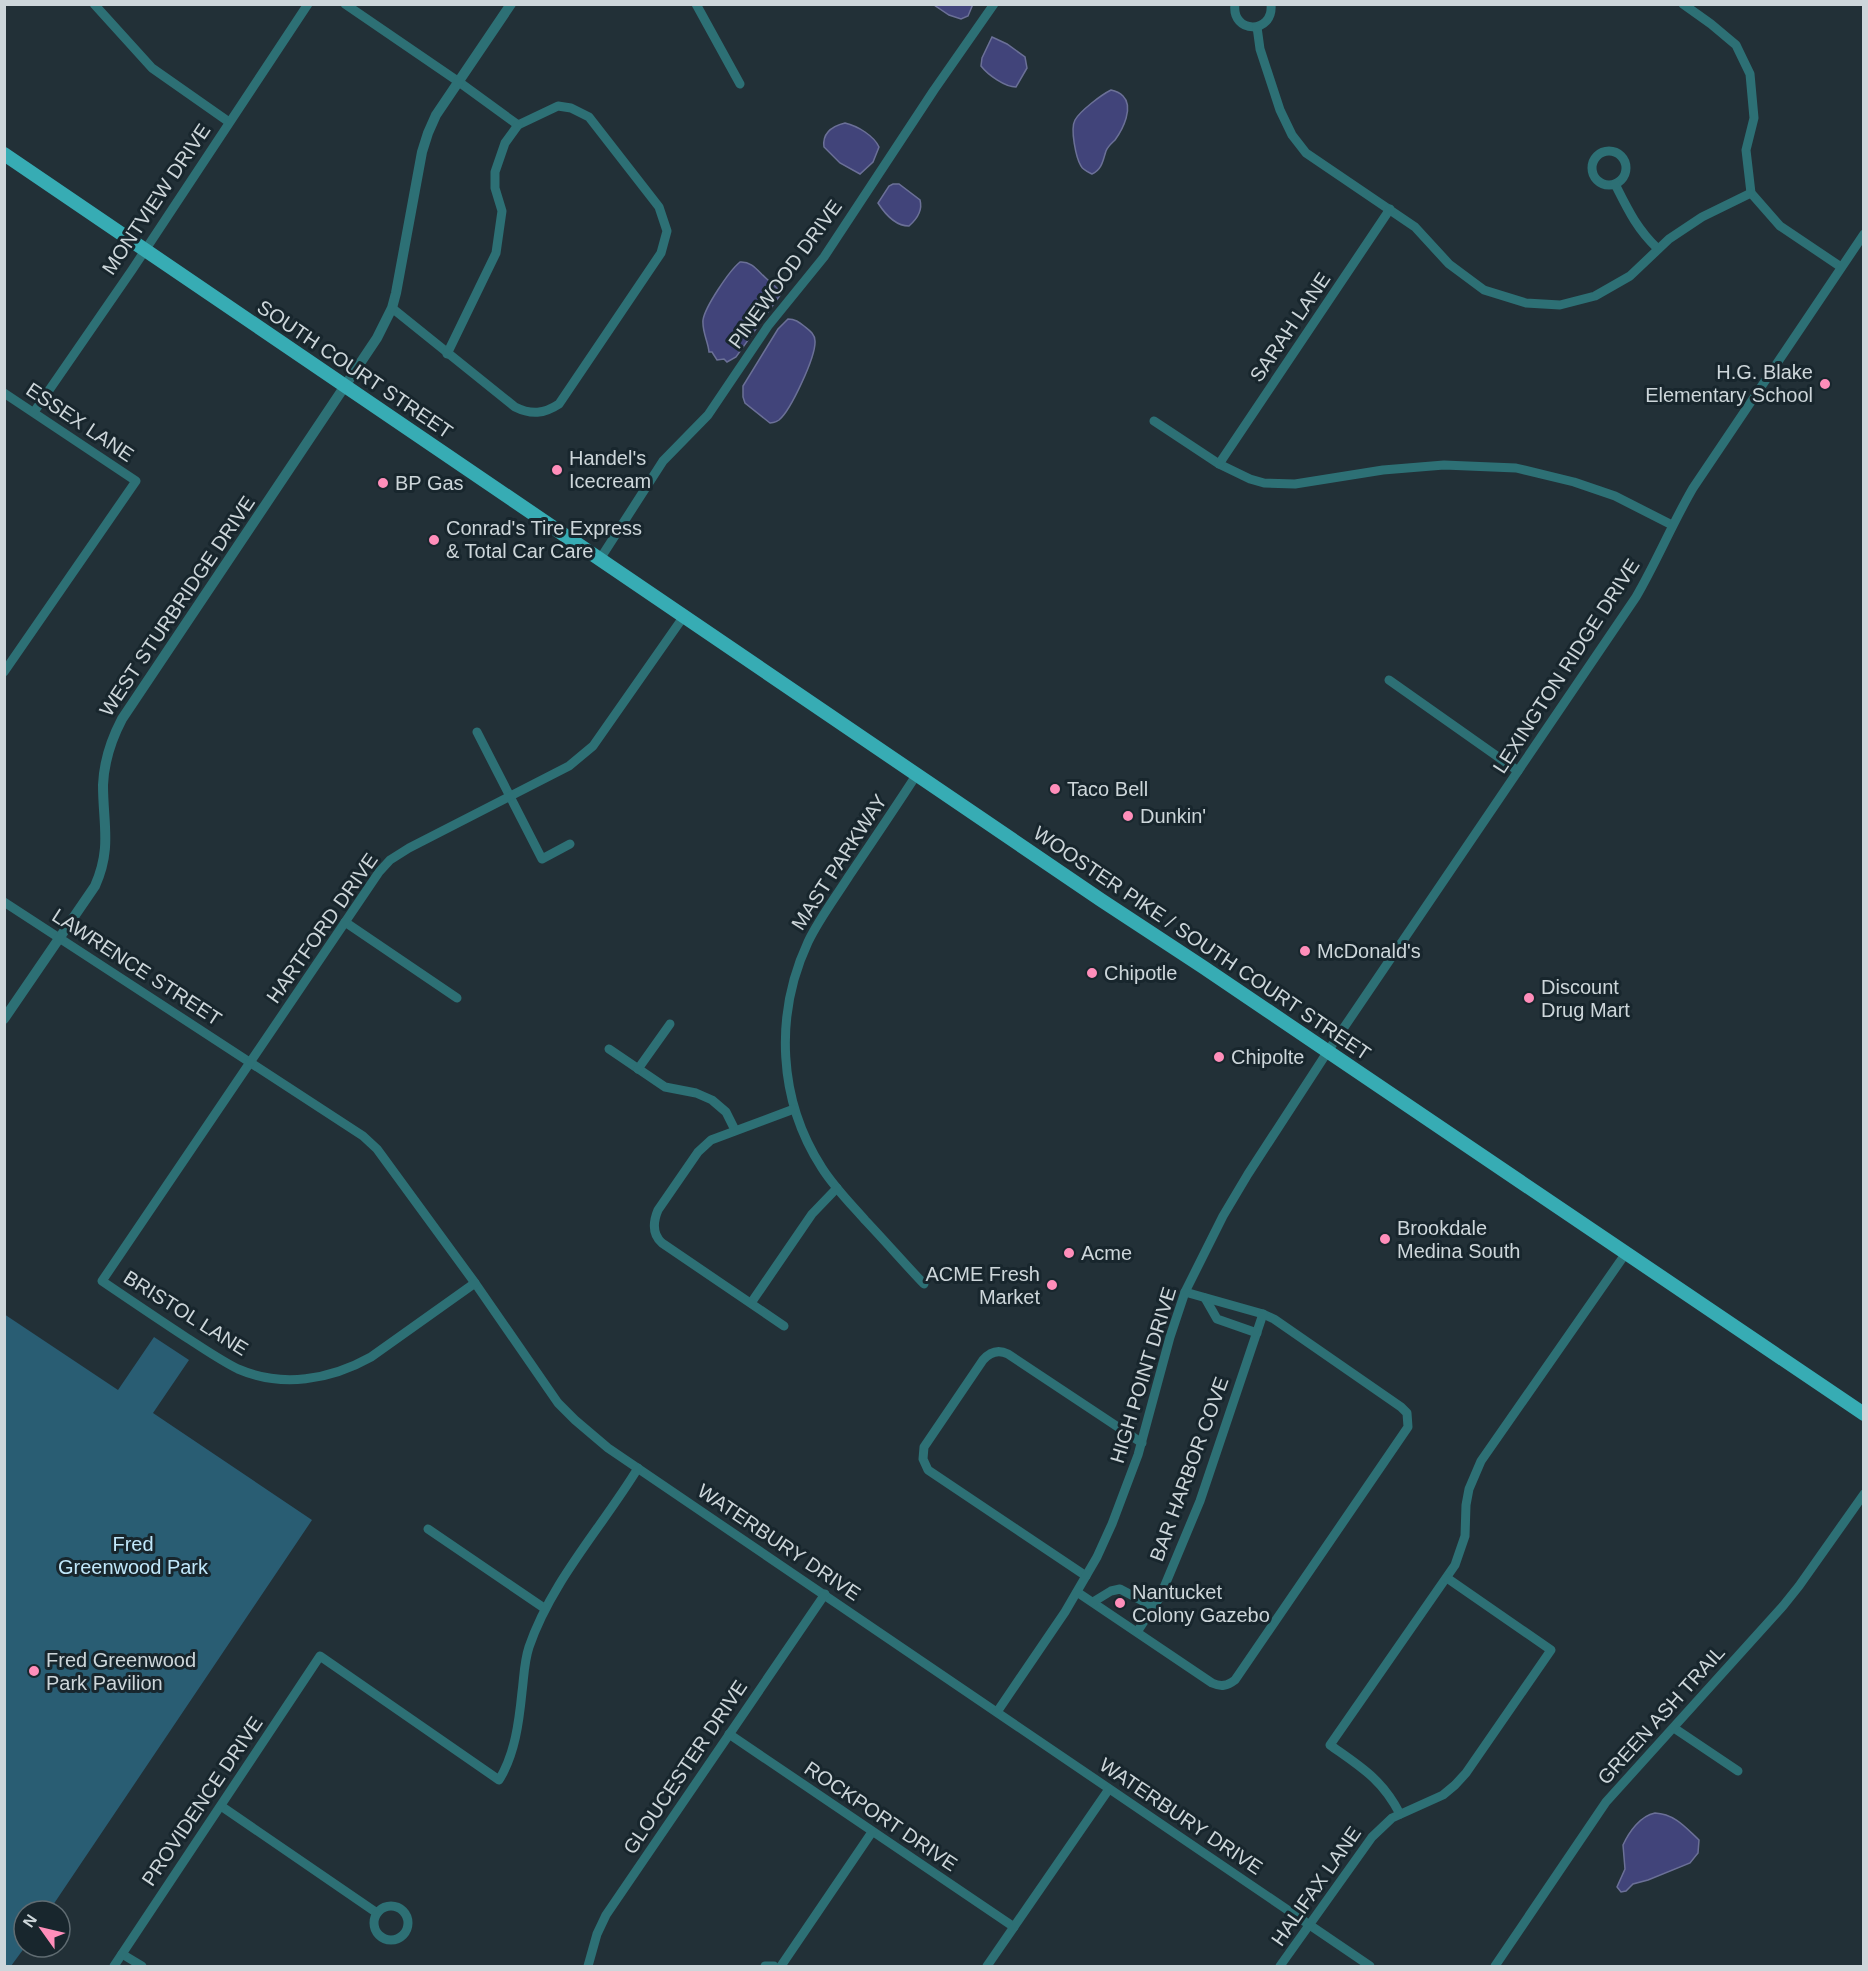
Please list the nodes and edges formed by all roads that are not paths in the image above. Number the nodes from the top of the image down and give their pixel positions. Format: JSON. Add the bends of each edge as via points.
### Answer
{"nodes":[{"id":1,"x":94,"y":4,"type":"edge"},
{"id":2,"x":308,"y":4,"type":"edge"},
{"id":3,"x":345,"y":4,"type":"edge"},
{"id":4,"x":511,"y":4,"type":"edge"},
{"id":5,"x":696,"y":4,"type":"edge"},
{"id":6,"x":994,"y":4,"type":"edge"},
{"id":7,"x":1235,"y":4,"type":"edge"},
{"id":8,"x":1271,"y":4,"type":"edge"},
{"id":9,"x":1683,"y":4,"type":"edge"},
{"id":10,"x":1257,"y":27,"type":"junction"},
{"id":11,"x":459,"y":81,"type":"junction"},
{"id":12,"x":740,"y":84,"type":"dead end"},
{"id":13,"x":229,"y":122,"type":"junction"},
{"id":14,"x":518,"y":125,"type":"junction"},
{"id":15,"x":4,"y":154,"type":"edge"},
{"id":16,"x":1615,"y":184,"type":"dead end"},
{"id":17,"x":1751,"y":194,"type":"junction"},
{"id":18,"x":1390,"y":209,"type":"junction"},
{"id":19,"x":1863,"y":234,"type":"edge"},
{"id":20,"x":1658,"y":249,"type":"junction"},
{"id":21,"x":144,"y":250,"type":"junction"},
{"id":22,"x":1841,"y":267,"type":"junction"},
{"id":23,"x":392,"y":308,"type":"junction"},
{"id":24,"x":447,"y":354,"type":"junction"},
{"id":25,"x":345,"y":385,"type":"junction"},
{"id":26,"x":4,"y":393,"type":"edge"},
{"id":27,"x":34,"y":412,"type":"junction"},
{"id":28,"x":1154,"y":420,"type":"dead end"},
{"id":29,"x":1219,"y":464,"type":"junction"},
{"id":30,"x":1672,"y":525,"type":"junction"},
{"id":31,"x":600,"y":559,"type":"junction"},
{"id":32,"x":684,"y":616,"type":"junction"},
{"id":33,"x":4,"y":672,"type":"edge"},
{"id":34,"x":1389,"y":680,"type":"dead end"},
{"id":35,"x":477,"y":732,"type":"dead end"},
{"id":36,"x":1518,"y":771,"type":"junction"},
{"id":37,"x":917,"y":774,"type":"junction"},
{"id":38,"x":510,"y":796,"type":"junction"},
{"id":39,"x":570,"y":844,"type":"dead end"},
{"id":40,"x":4,"y":902,"type":"edge"},
{"id":41,"x":345,"y":922,"type":"junction"},
{"id":42,"x":59,"y":938,"type":"junction"},
{"id":43,"x":458,"y":998,"type":"dead end"},
{"id":44,"x":4,"y":1019,"type":"edge"},
{"id":45,"x":670,"y":1024,"type":"dead end"},
{"id":46,"x":609,"y":1049,"type":"dead end"},
{"id":47,"x":1328,"y":1051,"type":"junction"},
{"id":48,"x":250,"y":1064,"type":"junction"},
{"id":49,"x":638,"y":1069,"type":"junction"},
{"id":50,"x":794,"y":1109,"type":"junction"},
{"id":51,"x":735,"y":1130,"type":"junction"},
{"id":52,"x":837,"y":1188,"type":"junction"},
{"id":53,"x":1626,"y":1253,"type":"junction"},
{"id":54,"x":102,"y":1281,"type":"joint"},
{"id":55,"x":475,"y":1283,"type":"junction"},
{"id":56,"x":924,"y":1284,"type":"dead end"},
{"id":57,"x":1185,"y":1292,"type":"junction"},
{"id":58,"x":1205,"y":1298,"type":"junction"},
{"id":59,"x":751,"y":1303,"type":"junction"},
{"id":60,"x":1263,"y":1314,"type":"junction"},
{"id":61,"x":784,"y":1326,"type":"dead end"},
{"id":62,"x":1257,"y":1333,"type":"junction"},
{"id":63,"x":1863,"y":1414,"type":"edge"},
{"id":64,"x":1142,"y":1443,"type":"junction"},
{"id":65,"x":638,"y":1468,"type":"junction"},
{"id":66,"x":1863,"y":1494,"type":"edge"},
{"id":67,"x":428,"y":1529,"type":"dead end"},
{"id":68,"x":1086,"y":1576,"type":"junction"},
{"id":69,"x":1447,"y":1578,"type":"junction"},
{"id":70,"x":1077,"y":1592,"type":"junction"},
{"id":71,"x":825,"y":1594,"type":"junction"},
{"id":72,"x":1093,"y":1602,"type":"junction"},
{"id":73,"x":1154,"y":1607,"type":"junction"},
{"id":74,"x":544,"y":1608,"type":"junction"},
{"id":75,"x":1137,"y":1632,"type":"junction"},
{"id":76,"x":997,"y":1712,"type":"junction"},
{"id":77,"x":1674,"y":1728,"type":"junction"},
{"id":78,"x":729,"y":1734,"type":"junction"},
{"id":79,"x":1738,"y":1771,"type":"dead end"},
{"id":80,"x":1109,"y":1789,"type":"junction"},
{"id":81,"x":220,"y":1806,"type":"junction"},
{"id":82,"x":1400,"y":1814,"type":"junction"},
{"id":83,"x":872,"y":1832,"type":"junction"},
{"id":84,"x":377,"y":1913,"type":"dead end"},
{"id":85,"x":1309,"y":1925,"type":"junction"},
{"id":86,"x":1014,"y":1927,"type":"junction"},
{"id":87,"x":123,"y":1954,"type":"junction"},
{"id":88,"x":114,"y":1966,"type":"edge"},
{"id":89,"x":142,"y":1966,"type":"edge"},
{"id":90,"x":588,"y":1966,"type":"edge"},
{"id":91,"x":765,"y":1966,"type":"edge"},
{"id":92,"x":774,"y":1966,"type":"edge"},
{"id":93,"x":781,"y":1966,"type":"edge"},
{"id":94,"x":987,"y":1966,"type":"edge"},
{"id":95,"x":1281,"y":1966,"type":"edge"},
{"id":96,"x":1370,"y":1966,"type":"edge"},
{"id":97,"x":1495,"y":1966,"type":"edge"}],
"edges":[{"from":1,"to":13,"type":"street","via":[[152,68]]},
{"from":2,"to":13,"type":"street","name":"MONTVIEW DRIVE"},
{"from":3,"to":11,"type":"street"},
{"from":4,"to":11,"type":"street","name":"WEST STURBRIDGE DRIVE"},
{"from":5,"to":12,"type":"street"},
{"from":6,"to":31,"type":"street","name":"PINEWOOD DRIVE","via":[[824,256],[768,326],[708,415],[663,461]]},
{"from":7,"to":10,"type":"street","via":[[1239,22]]},
{"from":8,"to":10,"type":"street","via":[[1267,21]]},
{"from":9,"to":17,"type":"street","via":[[1736,45],[1750,74],[1754,118],[1746,150]]},
{"from":10,"to":18,"type":"street","via":[[1263,59],[1292,135],[1306,153]]},
{"from":11,"to":14,"type":"street"},
{"from":11,"to":23,"type":"street","name":"WEST STURBRIDGE DRIVE","via":[[436,116],[422,152]]},
{"from":13,"to":21,"type":"street","name":"MONTVIEW DRIVE"},
{"from":14,"to":24,"type":"street","via":[[505,143],[495,172],[502,211],[496,253]]},
{"from":14,"to":24,"type":"street","via":[[558,106],[589,117],[659,207],[666,231],[661,254],[559,404],[551,409],[532,413],[515,407]]},
{"from":15,"to":21,"type":"main road","name":"SOUTH COURT STREET"},
{"from":16,"to":20,"type":"street","via":[[1635,223]]},
{"from":17,"to":20,"type":"street","via":[[1702,217]]},
{"from":17,"to":22,"type":"street","via":[[1780,226]]},
{"from":18,"to":20,"type":"street","via":[[1415,227],[1449,264],[1484,290],[1526,303],[1560,305],[1595,296],[1630,276]]},
{"from":18,"to":29,"type":"street","name":"SARAH LANE"},
{"from":19,"to":22,"type":"street","name":"LEXINGTON RIDGE DRIVE"},
{"from":21,"to":25,"type":"main road","name":"SOUTH COURT STREET"},
{"from":21,"to":27,"type":"street","name":"MONTVIEW DRIVE"},
{"from":22,"to":30,"type":"street","name":"LEXINGTON RIDGE DRIVE"},
{"from":23,"to":24,"type":"street"},
{"from":23,"to":25,"type":"street","name":"WEST STURBRIDGE DRIVE"},
{"from":25,"to":31,"type":"main road","name":"SOUTH COURT STREET"},
{"from":25,"to":42,"type":"street","name":"WEST STURBRIDGE DRIVE","via":[[122,718],[105,769],[106,842],[100,874]]},
{"from":26,"to":27,"type":"street","name":"ESSEX LANE"},
{"from":27,"to":33,"type":"street","name":"ESSEX LANE","via":[[136,481]]},
{"from":28,"to":29,"type":"street"},
{"from":29,"to":30,"type":"street","via":[[1250,479],[1279,485],[1444,465],[1516,468],[1615,496]]},
{"from":30,"to":36,"type":"street","name":"LEXINGTON RIDGE DRIVE","via":[[1636,597]]},
{"from":31,"to":32,"type":"main road","name":"SOUTH COURT STREET"},
{"from":32,"to":37,"type":"main road","name":"WOOSTER PIKE / SOUTH COURT STREET"},
{"from":32,"to":38,"type":"street","name":"HARTFORD DRIVE","via":[[593,746],[569,766]]},
{"from":34,"to":36,"type":"street"},
{"from":35,"to":38,"type":"street"},
{"from":36,"to":47,"type":"street","name":"LEXINGTON RIDGE DRIVE"},
{"from":37,"to":47,"type":"main road","name":"WOOSTER PIKE / SOUTH COURT STREET"},
{"from":37,"to":50,"type":"street","name":"MAST PARKWAY","via":[[823,916],[800,960],[790,992],[785,1040]]},
{"from":38,"to":39,"type":"street","via":[[542,859]]},
{"from":38,"to":41,"type":"street","name":"HARTFORD DRIVE","via":[[390,860]]},
{"from":40,"to":42,"type":"street","name":"LAWRENCE STREET"},
{"from":41,"to":43,"type":"street"},
{"from":41,"to":48,"type":"street","name":"HARTFORD DRIVE"},
{"from":42,"to":44,"type":"street","name":"WEST STURBRIDGE DRIVE"},
{"from":42,"to":48,"type":"street","name":"LAWRENCE STREET"},
{"from":45,"to":49,"type":"street"},
{"from":46,"to":49,"type":"street"},
{"from":47,"to":53,"type":"main road","name":"WOOSTER PIKE / SOUTH COURT STREET"},
{"from":47,"to":57,"type":"street","name":"HIGH POINT DRIVE","via":[[1238,1191]]},
{"from":48,"to":54,"type":"street","name":"HARTFORD DRIVE"},
{"from":48,"to":55,"type":"street","name":"WATERBURY DRIVE","via":[[363,1136],[377,1149]]},
{"from":49,"to":51,"type":"street","via":[[669,1089],[712,1100],[726,1112]]},
{"from":50,"to":51,"type":"street"},
{"from":50,"to":52,"type":"street","name":"MAST PARKWAY","via":[[809,1147]]},
{"from":51,"to":59,"type":"street","via":[[711,1140],[699,1152],[658,1210],[654,1228],[662,1243]]},
{"from":52,"to":56,"type":"street","name":"MAST PARKWAY"},
{"from":52,"to":59,"type":"street","via":[[812,1214]]},
{"from":53,"to":63,"type":"main road","name":"WOOSTER PIKE / SOUTH COURT STREET"},
{"from":53,"to":69,"type":"street","via":[[1474,1474],[1461,1552]]},
{"from":54,"to":55,"type":"street","name":"BRISTOL LANE","via":[[222,1361],[258,1376],[297,1380],[336,1374],[371,1357]]},
{"from":55,"to":65,"type":"street","name":"WATERBURY DRIVE","via":[[558,1403],[592,1436]]},
{"from":57,"to":58,"type":"street"},
{"from":57,"to":64,"type":"street","name":"HIGH POINT DRIVE"},
{"from":58,"to":60,"type":"street"},
{"from":58,"to":62,"type":"street","via":[[1217,1319]]},
{"from":59,"to":61,"type":"street"},
{"from":60,"to":62,"type":"street","name":"BAR HARBOR COVE"},
{"from":60,"to":75,"type":"street","via":[[1401,1407],[1407,1413],[1408,1427],[1235,1680],[1224,1686],[1212,1683]]},
{"from":62,"to":73,"type":"street","name":"BAR HARBOR COVE","via":[[1200,1501]]},
{"from":64,"to":68,"type":"street","name":"HIGH POINT DRIVE","via":[[1112,1524]]},
{"from":64,"to":68,"type":"street","via":[[999,1351],[983,1360],[924,1447],[923,1459],[928,1470]]},
{"from":65,"to":71,"type":"street","name":"WATERBURY DRIVE"},
{"from":65,"to":74,"type":"street"},
{"from":66,"to":77,"type":"street","name":"GREEN ASH TRAIL","via":[[1796,1591]]},
{"from":67,"to":74,"type":"street"},
{"from":68,"to":70,"type":"street","name":"HIGH POINT DRIVE"},
{"from":69,"to":82,"type":"street","via":[[1330,1745],[1371,1774]]},
{"from":69,"to":82,"type":"street","name":"HALIFAX LANE","via":[[1551,1650],[1455,1785],[1430,1802]]},
{"from":70,"to":72,"type":"street"},
{"from":70,"to":76,"type":"street","name":"HIGH POINT DRIVE"},
{"from":71,"to":76,"type":"street","name":"WATERBURY DRIVE"},
{"from":71,"to":78,"type":"street","name":"GLOUCESTER DRIVE"},
{"from":72,"to":73,"type":"street","via":[[1120,1589]]},
{"from":72,"to":75,"type":"street"},
{"from":73,"to":75,"type":"street","name":"BAR HARBOR COVE"},
{"from":74,"to":81,"type":"street","name":"PROVIDENCE DRIVE","via":[[525,1664],[513,1746],[499,1780],[320,1656]]},
{"from":76,"to":80,"type":"street","name":"WATERBURY DRIVE"},
{"from":77,"to":79,"type":"street"},
{"from":77,"to":97,"type":"street","name":"GREEN ASH TRAIL","via":[[1600,1810]]},
{"from":78,"to":83,"type":"street","name":"ROCKPORT DRIVE"},
{"from":78,"to":90,"type":"street","name":"GLOUCESTER DRIVE","via":[[606,1915]]},
{"from":80,"to":85,"type":"street","name":"WATERBURY DRIVE"},
{"from":80,"to":86,"type":"street"},
{"from":81,"to":84,"type":"street"},
{"from":81,"to":87,"type":"street","name":"PROVIDENCE DRIVE"},
{"from":82,"to":85,"type":"street","name":"HALIFAX LANE","via":[[1380,1827]]},
{"from":83,"to":86,"type":"street","name":"ROCKPORT DRIVE"},
{"from":83,"to":93,"type":"street"},
{"from":85,"to":95,"type":"street","name":"HALIFAX LANE"},
{"from":85,"to":96,"type":"street","name":"WATERBURY DRIVE"},
{"from":86,"to":94,"type":"street"},
{"from":87,"to":88,"type":"street","name":"PROVIDENCE DRIVE"},
{"from":87,"to":89,"type":"street"},
{"from":91,"to":92,"type":"street"}]}
